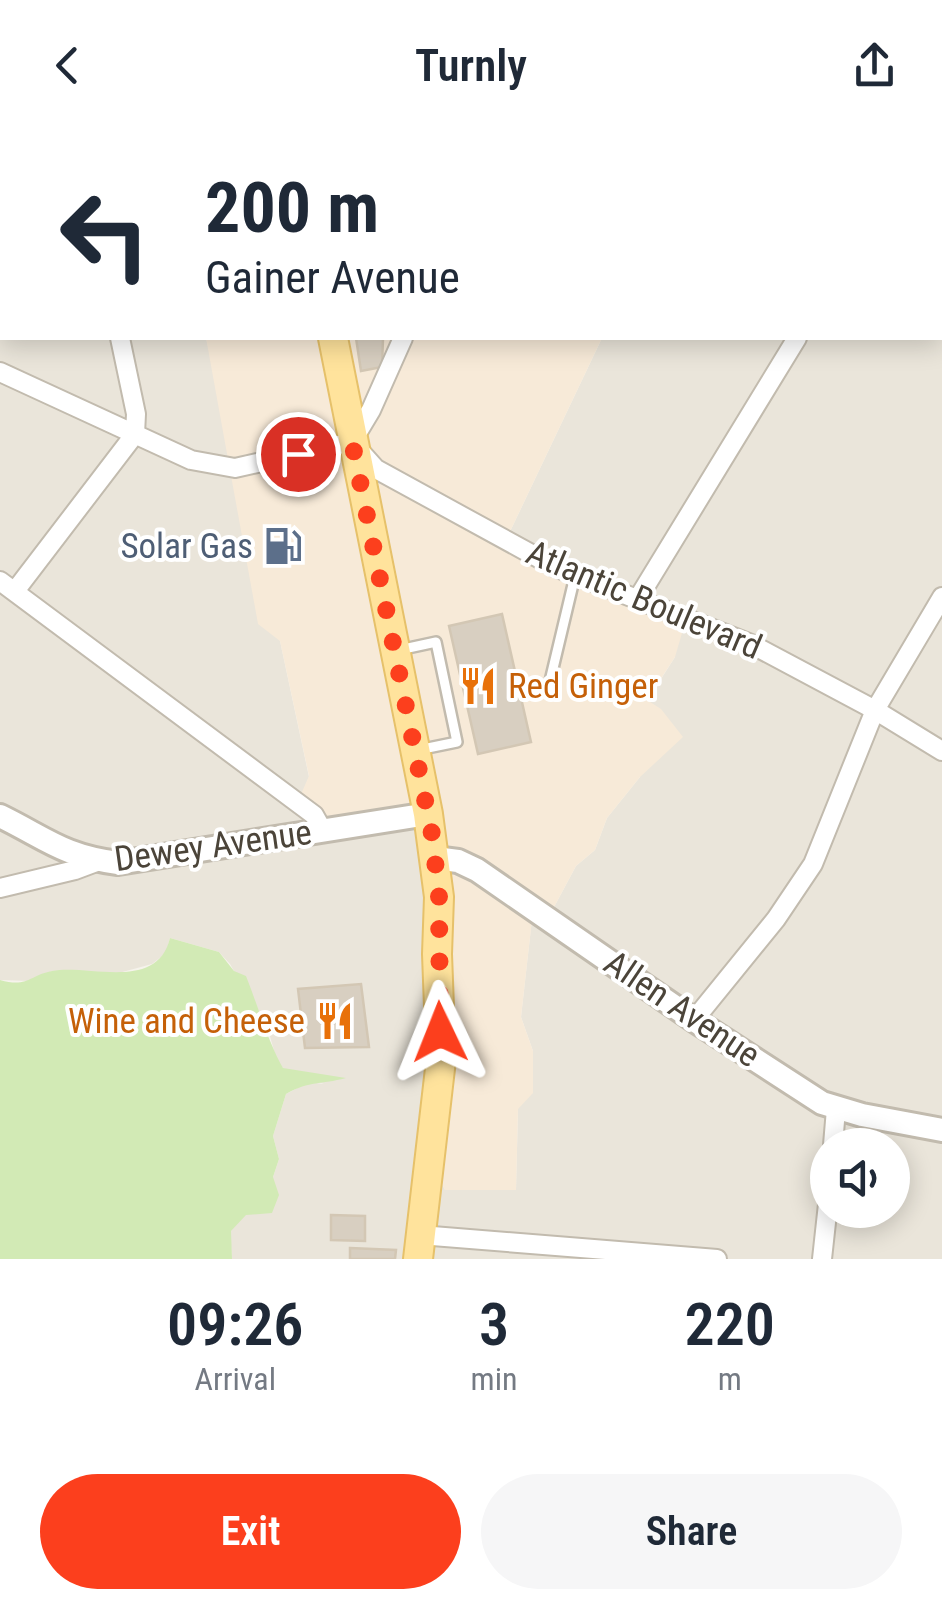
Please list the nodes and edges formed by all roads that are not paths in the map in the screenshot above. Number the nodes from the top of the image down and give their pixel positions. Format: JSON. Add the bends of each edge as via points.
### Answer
{"nodes":[{"id":1,"x":120,"y":340,"type":"edge"},
{"id":2,"x":333,"y":340,"type":"edge"},
{"id":3,"x":402,"y":340,"type":"edge"},
{"id":4,"x":796,"y":340,"type":"edge"},
{"id":5,"x":0,"y":372,"type":"edge"},
{"id":6,"x":134,"y":434,"type":"junction"},
{"id":7,"x":352,"y":442,"type":"junction"},
{"id":8,"x":575,"y":576,"type":"junction"},
{"id":9,"x":8,"y":586,"type":"edge"},
{"id":10,"x":942,"y":597,"type":"edge"},
{"id":11,"x":637,"y":600,"type":"junction"},
{"id":12,"x":395,"y":651,"type":"junction"},
{"id":13,"x":550,"y":682,"type":"dead end"},
{"id":14,"x":876,"y":710,"type":"junction"},
{"id":15,"x":415,"y":750,"type":"junction"},
{"id":16,"x":942,"y":750,"type":"edge"},
{"id":17,"x":428,"y":814,"type":"junction"},
{"id":18,"x":0,"y":816,"type":"edge"},
{"id":19,"x":323,"y":831,"type":"junction"},
{"id":20,"x":435,"y":858,"type":"junction"},
{"id":21,"x":99,"y":861,"type":"junction"},
{"id":22,"x":0,"y":888,"type":"edge"},
{"id":23,"x":694,"y":1020,"type":"junction"},
{"id":24,"x":836,"y":1109,"type":"junction"},
{"id":25,"x":834,"y":1128,"type":"edge"},
{"id":26,"x":942,"y":1130,"type":"edge"},
{"id":27,"x":825,"y":1228,"type":"edge"},
{"id":28,"x":419,"y":1247,"type":"edge"},
{"id":29,"x":717,"y":1259,"type":"edge"},
{"id":30,"x":822,"y":1259,"type":"edge"}],
"edges":[{"from":1,"to":6,"type":"street"},
{"from":2,"to":7,"type":"main road"},
{"from":3,"to":7,"type":"street"},
{"from":4,"to":11,"type":"street"},
{"from":5,"to":6,"type":"street"},
{"from":6,"to":7,"type":"street","via":[[191,460],[235,468]]},
{"from":6,"to":9,"type":"street"},
{"from":7,"to":8,"type":"street","name":"Atlantic Boulevard","via":[[376,469]]},
{"from":7,"to":12,"type":"main road"},
{"from":8,"to":11,"type":"street","name":"Atlantic Boulevard"},
{"from":8,"to":13,"type":"lane"},
{"from":9,"to":19,"type":"street","via":[[314,815]]},
{"from":10,"to":14,"type":"street"},
{"from":11,"to":14,"type":"street","name":"Atlantic Boulevard","via":[[708,624]]},
{"from":12,"to":15,"type":"main road"},
{"from":12,"to":15,"type":"lane","via":[[436,642],[457,742]]},
{"from":14,"to":16,"type":"street","name":"Atlantic Boulevard"},
{"from":14,"to":23,"type":"street","via":[[813,864]]},
{"from":15,"to":17,"type":"main road"},
{"from":17,"to":19,"type":"street","name":"Dewey Avenue"},
{"from":17,"to":20,"type":"main road"},
{"from":18,"to":21,"type":"street","via":[[61,851]]},
{"from":19,"to":21,"type":"street","name":"Dewey Avenue"},
{"from":20,"to":23,"type":"street","name":"Allen Avenue","via":[[477,870]]},
{"from":20,"to":28,"type":"main road","via":[[441,1060]]},
{"from":21,"to":22,"type":"street","name":"Dewey Avenue"},
{"from":23,"to":24,"type":"street","name":"Allen Avenue"},
{"from":24,"to":25,"type":"street"},
{"from":24,"to":26,"type":"street","name":"Allen Avenue"},
{"from":27,"to":30,"type":"street"},
{"from":28,"to":29,"type":"street"}]}
